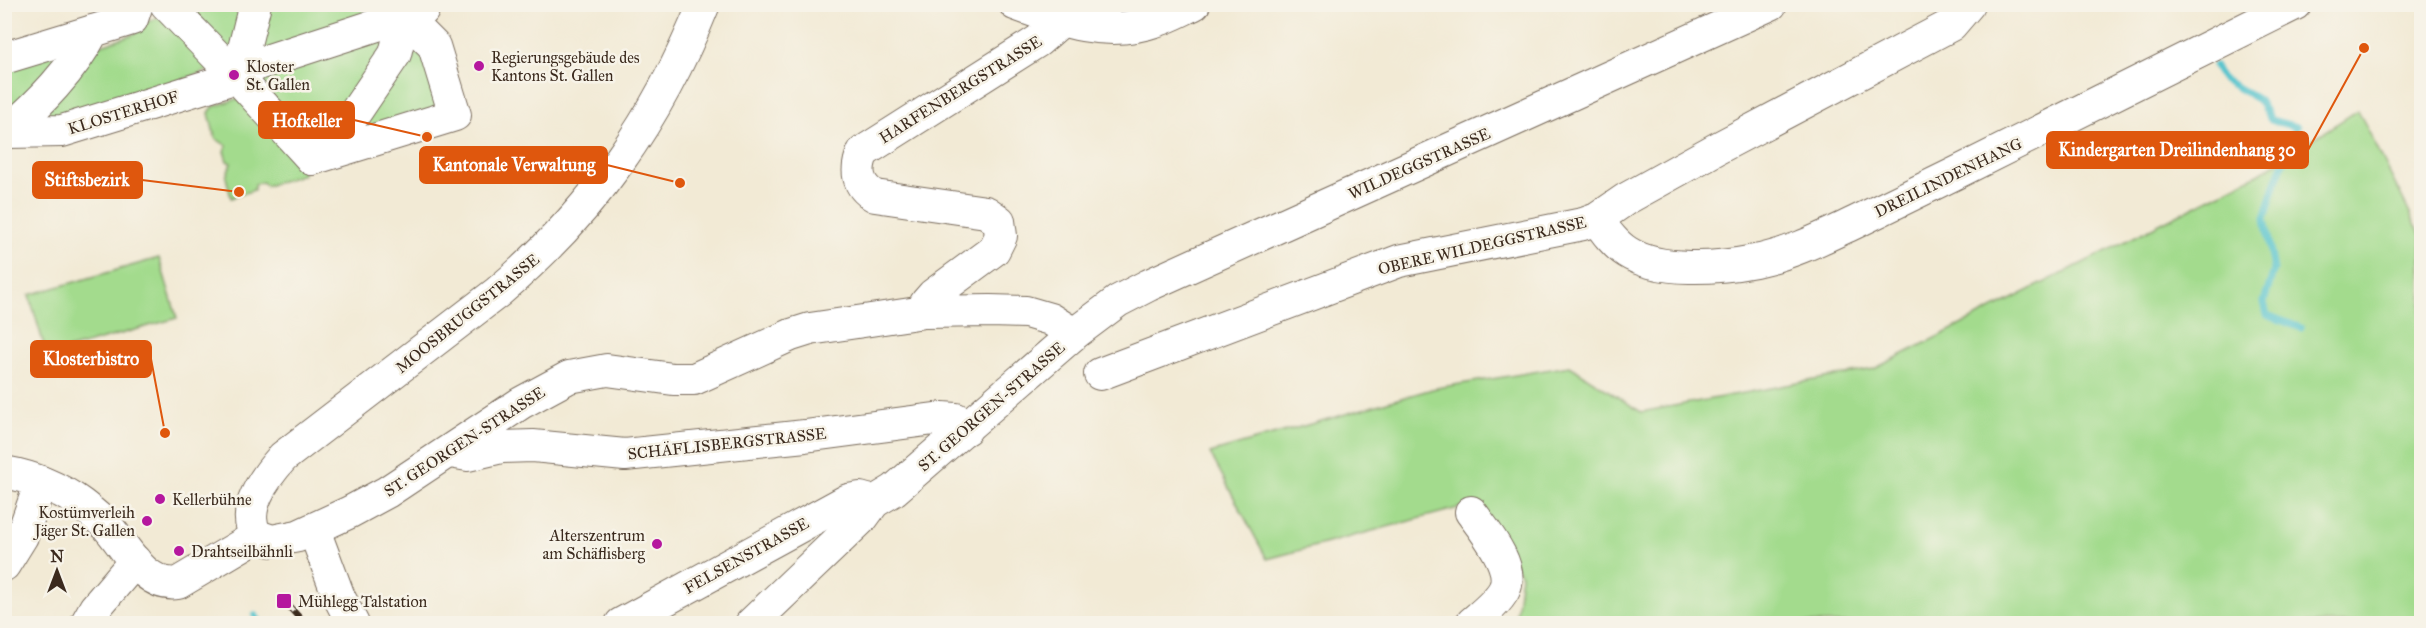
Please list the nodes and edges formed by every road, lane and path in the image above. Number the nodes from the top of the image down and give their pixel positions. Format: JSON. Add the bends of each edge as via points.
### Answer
{"nodes":[{"id":1,"x":137,"y":4,"type":"edge"},
{"id":2,"x":166,"y":4,"type":"edge"},
{"id":3,"x":255,"y":4,"type":"edge"},
{"id":4,"x":704,"y":4,"type":"edge"},
{"id":5,"x":1015,"y":4,"type":"edge"},
{"id":6,"x":1194,"y":4,"type":"edge"},
{"id":7,"x":1771,"y":4,"type":"edge"},
{"id":8,"x":1969,"y":4,"type":"edge"},
{"id":9,"x":2295,"y":4,"type":"edge"},
{"id":10,"x":406,"y":9,"type":"edge"},
{"id":11,"x":1067,"y":13,"type":"edge"},
{"id":12,"x":93,"y":31,"type":"junction"},
{"id":13,"x":4,"y":58,"type":"edge"},
{"id":14,"x":237,"y":77,"type":"junction"},
{"id":15,"x":6,"y":134,"type":"edge"},
{"id":16,"x":312,"y":159,"type":"junction"},
{"id":17,"x":1597,"y":219,"type":"junction"},
{"id":18,"x":924,"y":312,"type":"junction"},
{"id":19,"x":1074,"y":334,"type":"junction"},
{"id":20,"x":1100,"y":374,"type":"dead end"},
{"id":21,"x":966,"y":429,"type":"junction"},
{"id":22,"x":449,"y":452,"type":"junction"},
{"id":23,"x":4,"y":472,"type":"edge"},
{"id":24,"x":41,"y":482,"type":"junction"},
{"id":25,"x":874,"y":502,"type":"junction"},
{"id":26,"x":1471,"y":512,"type":"dead end"},
{"id":27,"x":314,"y":530,"type":"junction"},
{"id":28,"x":258,"y":536,"type":"junction"},
{"id":29,"x":135,"y":561,"type":"junction"},
{"id":30,"x":4,"y":565,"type":"edge"},
{"id":31,"x":86,"y":624,"type":"edge"},
{"id":32,"x":352,"y":624,"type":"edge"},
{"id":33,"x":621,"y":624,"type":"edge"},
{"id":34,"x":751,"y":624,"type":"edge"},
{"id":35,"x":1471,"y":624,"type":"edge"}],
"edges":[{"from":1,"to":12,"type":"street","via":[[132,19]]},
{"from":2,"to":14,"type":"street"},
{"from":3,"to":14,"type":"street"},
{"from":4,"to":28,"type":"street","name":"MOOSBRUGGSTRASSE","via":[[657,105],[587,206],[498,292],[283,457],[256,495],[251,517]]},
{"from":5,"to":11,"type":"street","name":"HARFENBERGSTRASSE"},
{"from":6,"to":11,"type":"street","via":[[1138,26],[1086,27]]},
{"from":7,"to":19,"type":"street","name":"WILDEGGSTRASSE","via":[[1149,285],[1112,305]]},
{"from":8,"to":17,"type":"street","name":"OBERE WILDEGGSTRASSE","via":[[1951,25],[1719,148]]},
{"from":9,"to":17,"type":"street","name":"DREILINDENHANG","via":[[1926,188],[1782,254],[1727,266],[1663,265],[1626,252]]},
{"from":10,"to":14,"type":"street","name":"KLOSTERHOF","via":[[256,64]]},
{"from":10,"to":16,"type":"street","via":[[395,54],[338,138]]},
{"from":10,"to":16,"type":"street","via":[[434,46],[455,115]]},
{"from":11,"to":18,"type":"street","name":"HARFENBERGSTRASSE","via":[[1038,41],[863,152],[860,182],[875,196],[986,212],[999,221],[999,243],[933,295]]},
{"from":12,"to":13,"type":"street"},
{"from":12,"to":15,"type":"street","via":[[74,63],[37,106]]},
{"from":14,"to":15,"type":"street","name":"KLOSTERHOF","via":[[62,131]]},
{"from":14,"to":16,"type":"street"},
{"from":17,"to":20,"type":"street","name":"OBERE WILDEGGSTRASSE","via":[[1399,261]]},
{"from":18,"to":19,"type":"street","name":"ST. GEORGEN-STRASSE","via":[[1026,312],[1050,319]]},
{"from":18,"to":22,"type":"street","name":"ST. GEORGEN-STRASSE","via":[[810,329],[694,379],[607,370],[569,377],[521,403]]},
{"from":19,"to":21,"type":"street","name":"ST. GEORGEN-STRASSE"},
{"from":21,"to":22,"type":"street","name":"SCHÄFLISBERGSTRASSE","via":[[956,419],[942,418],[624,455],[533,446],[502,447],[468,455]]},
{"from":21,"to":25,"type":"street","name":"ST. GEORGEN-STRASSE","via":[[894,490]]},
{"from":22,"to":27,"type":"street","name":"ST. GEORGEN-STRASSE","via":[[387,492]]},
{"from":23,"to":24,"type":"street"},
{"from":24,"to":29,"type":"street","via":[[80,504],[106,525]]},
{"from":24,"to":30,"type":"street","via":[[22,536]]},
{"from":25,"to":33,"type":"street","name":"FELSENSTRASSE","via":[[848,500]]},
{"from":25,"to":34,"type":"street","name":"ST. GEORGEN-STRASSE"},
{"from":26,"to":35,"type":"street","via":[[1501,556],[1507,578],[1501,595]]},
{"from":27,"to":28,"type":"street","name":"ST. GEORGEN-STRASSE","via":[[273,541]]},
{"from":27,"to":32,"type":"street"},
{"from":28,"to":29,"type":"street","via":[[178,583],[156,581]]},
{"from":29,"to":31,"type":"street"}]}
